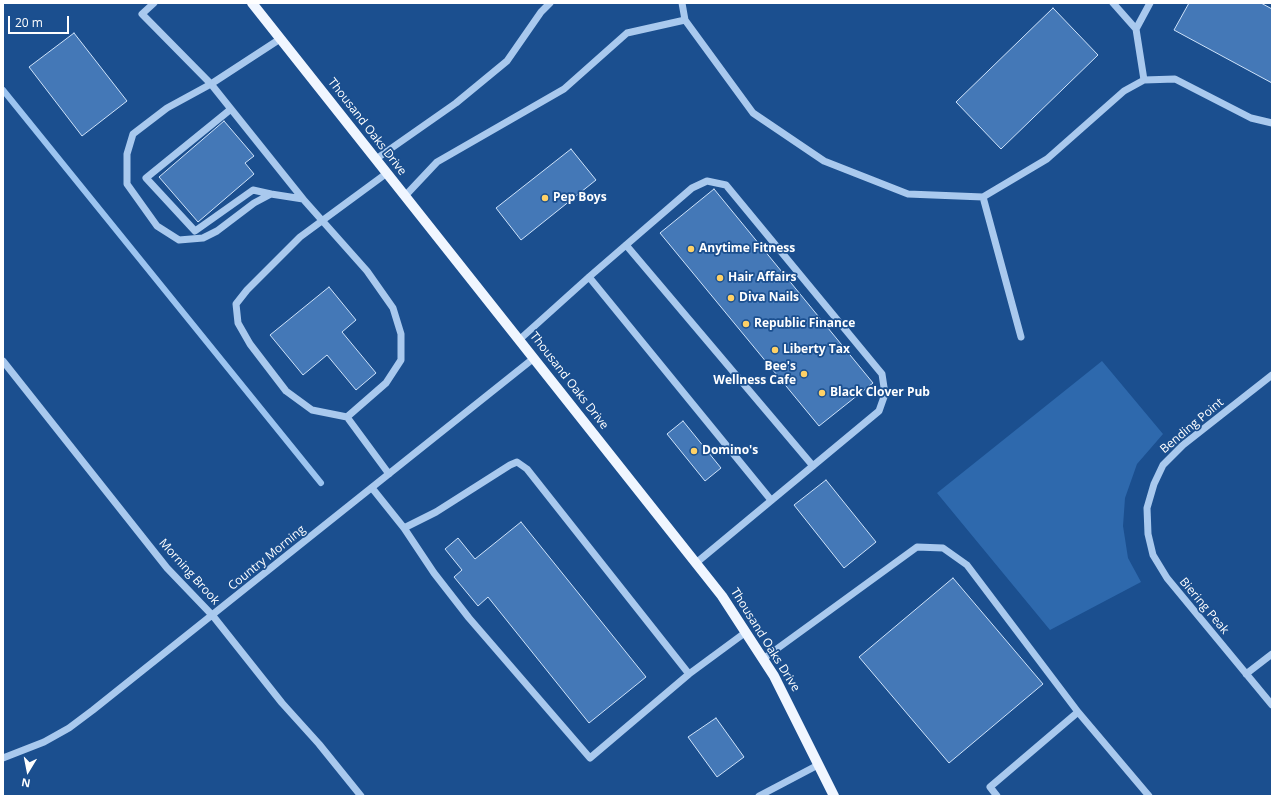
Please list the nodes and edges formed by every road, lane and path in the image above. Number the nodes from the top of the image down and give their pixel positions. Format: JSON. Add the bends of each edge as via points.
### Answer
{"nodes":[{"id":1,"x":154,"y":3,"type":"edge"},
{"id":2,"x":252,"y":3,"type":"edge"},
{"id":3,"x":550,"y":3,"type":"edge"},
{"id":4,"x":682,"y":3,"type":"edge"},
{"id":5,"x":1113,"y":3,"type":"edge"},
{"id":6,"x":1150,"y":3,"type":"edge"},
{"id":7,"x":685,"y":20,"type":"junction"},
{"id":8,"x":1136,"y":29,"type":"junction"},
{"id":9,"x":280,"y":39,"type":"junction"},
{"id":10,"x":1144,"y":80,"type":"junction"},
{"id":11,"x":211,"y":84,"type":"junction"},
{"id":12,"x":231,"y":109,"type":"junction"},
{"id":13,"x":1272,"y":123,"type":"edge"},
{"id":14,"x":376,"y":159,"type":"junction"},
{"id":15,"x":387,"y":173,"type":"junction"},
{"id":16,"x":271,"y":194,"type":"junction"},
{"id":17,"x":405,"y":196,"type":"junction"},
{"id":18,"x":983,"y":196,"type":"junction"},
{"id":19,"x":303,"y":198,"type":"junction"},
{"id":20,"x":322,"y":219,"type":"junction"},
{"id":21,"x":626,"y":245,"type":"junction"},
{"id":22,"x":589,"y":277,"type":"junction"},
{"id":23,"x":1021,"y":337,"type":"dead end"},
{"id":24,"x":519,"y":340,"type":"junction"},
{"id":25,"x":534,"y":358,"type":"junction"},
{"id":26,"x":3,"y":361,"type":"edge"},
{"id":27,"x":1272,"y":375,"type":"edge"},
{"id":28,"x":348,"y":417,"type":"junction"},
{"id":29,"x":813,"y":466,"type":"junction"},
{"id":30,"x":389,"y":474,"type":"junction"},
{"id":31,"x":372,"y":488,"type":"junction"},
{"id":32,"x":771,"y":500,"type":"junction"},
{"id":33,"x":1147,"y":508,"type":"joint"},
{"id":34,"x":404,"y":528,"type":"junction"},
{"id":35,"x":696,"y":563,"type":"junction"},
{"id":36,"x":213,"y":616,"type":"junction"},
{"id":37,"x":746,"y":632,"type":"junction"},
{"id":38,"x":1272,"y":654,"type":"edge"},
{"id":39,"x":763,"y":659,"type":"junction"},
{"id":40,"x":690,"y":674,"type":"junction"},
{"id":41,"x":1246,"y":674,"type":"junction"},
{"id":42,"x":1272,"y":704,"type":"edge"},
{"id":43,"x":1078,"y":712,"type":"junction"},
{"id":44,"x":3,"y":758,"type":"edge"},
{"id":45,"x":818,"y":765,"type":"junction"},
{"id":46,"x":766,"y":794,"type":"edge"},
{"id":47,"x":361,"y":796,"type":"edge"},
{"id":48,"x":759,"y":796,"type":"edge"},
{"id":49,"x":834,"y":796,"type":"edge"},
{"id":50,"x":997,"y":796,"type":"edge"},
{"id":51,"x":1149,"y":796,"type":"edge"}],
"edges":[{"from":1,"to":11,"type":"street","via":[[142,14]]},
{"from":2,"to":9,"type":"main road","name":"Thousand Oaks Drive"},
{"from":3,"to":14,"type":"street","via":[[541,12],[508,62],[456,103]]},
{"from":4,"to":7,"type":"street"},
{"from":5,"to":8,"type":"street"},
{"from":6,"to":8,"type":"street"},
{"from":7,"to":17,"type":"street","via":[[627,34],[564,89],[437,162]]},
{"from":7,"to":18,"type":"street","via":[[753,113],[824,161],[908,194]]},
{"from":8,"to":10,"type":"street"},
{"from":9,"to":11,"type":"street"},
{"from":9,"to":14,"type":"main road","name":"Thousand Oaks Drive"},
{"from":10,"to":13,"type":"street","via":[[1175,79],[1251,118]]},
{"from":10,"to":18,"type":"street","via":[[1124,91],[1047,159]]},
{"from":11,"to":12,"type":"street"},
{"from":11,"to":16,"type":"street","via":[[167,108],[132,134],[127,154],[127,184],[157,226],[179,240],[203,238]]},
{"from":12,"to":16,"type":"street","via":[[146,178],[195,231],[253,190]]},
{"from":12,"to":19,"type":"street"},
{"from":14,"to":15,"type":"main road","name":"Thousand Oaks Drive"},
{"from":15,"to":17,"type":"main road","name":"Thousand Oaks Drive"},
{"from":15,"to":20,"type":"street"},
{"from":16,"to":19,"type":"street"},
{"from":17,"to":24,"type":"main road","name":"Thousand Oaks Drive"},
{"from":18,"to":23,"type":"street"},
{"from":19,"to":20,"type":"street"},
{"from":20,"to":28,"type":"street","via":[[368,271],[393,308],[402,334],[401,360],[386,383]]},
{"from":20,"to":28,"type":"street","via":[[300,237],[247,290],[236,304],[238,323],[250,344],[286,391],[312,410]]},
{"from":21,"to":22,"type":"street"},
{"from":21,"to":29,"type":"street"},
{"from":21,"to":29,"type":"street","via":[[692,188],[707,181],[726,185],[882,374],[885,394],[879,411]]},
{"from":22,"to":24,"type":"street"},
{"from":22,"to":32,"type":"street"},
{"from":24,"to":25,"type":"main road","name":"Thousand Oaks Drive"},
{"from":25,"to":30,"type":"street","name":"Country Morning"},
{"from":25,"to":35,"type":"main road","name":"Thousand Oaks Drive"},
{"from":26,"to":36,"type":"street","name":"Morning Brook","via":[[168,568]]},
{"from":27,"to":33,"type":"street","name":"Bending Point","via":[[1183,445],[1164,465],[1154,484]]},
{"from":28,"to":30,"type":"street"},
{"from":29,"to":32,"type":"street"},
{"from":30,"to":31,"type":"street","name":"Country Morning"},
{"from":31,"to":34,"type":"street"},
{"from":31,"to":36,"type":"street","name":"Country Morning"},
{"from":32,"to":35,"type":"street"},
{"from":33,"to":41,"type":"street","name":"Biering Peak","via":[[1148,534],[1153,555],[1167,578]]},
{"from":34,"to":40,"type":"street","via":[[436,512],[518,462],[528,469]]},
{"from":34,"to":40,"type":"street","via":[[434,573],[469,618],[590,758]]},
{"from":35,"to":37,"type":"main road","name":"Thousand Oaks Drive"},
{"from":36,"to":44,"type":"street","name":"Country Morning","via":[[69,728],[44,742]]},
{"from":36,"to":47,"type":"street","name":"Morning Brook"},
{"from":37,"to":39,"type":"main road","name":"Thousand Oaks Drive"},
{"from":37,"to":40,"type":"street"},
{"from":38,"to":41,"type":"street"},
{"from":39,"to":43,"type":"street","via":[[917,547],[943,548],[967,565]]},
{"from":39,"to":45,"type":"main road","name":"Thousand Oaks Drive","via":[[795,716]]},
{"from":41,"to":42,"type":"street","name":"Biering Peak"},
{"from":43,"to":50,"type":"street","via":[[990,787]]},
{"from":43,"to":51,"type":"street"},
{"from":45,"to":46,"type":"street"},
{"from":45,"to":49,"type":"main road","name":"Thousand Oaks Drive"},
{"from":46,"to":48,"type":"street"}]}
